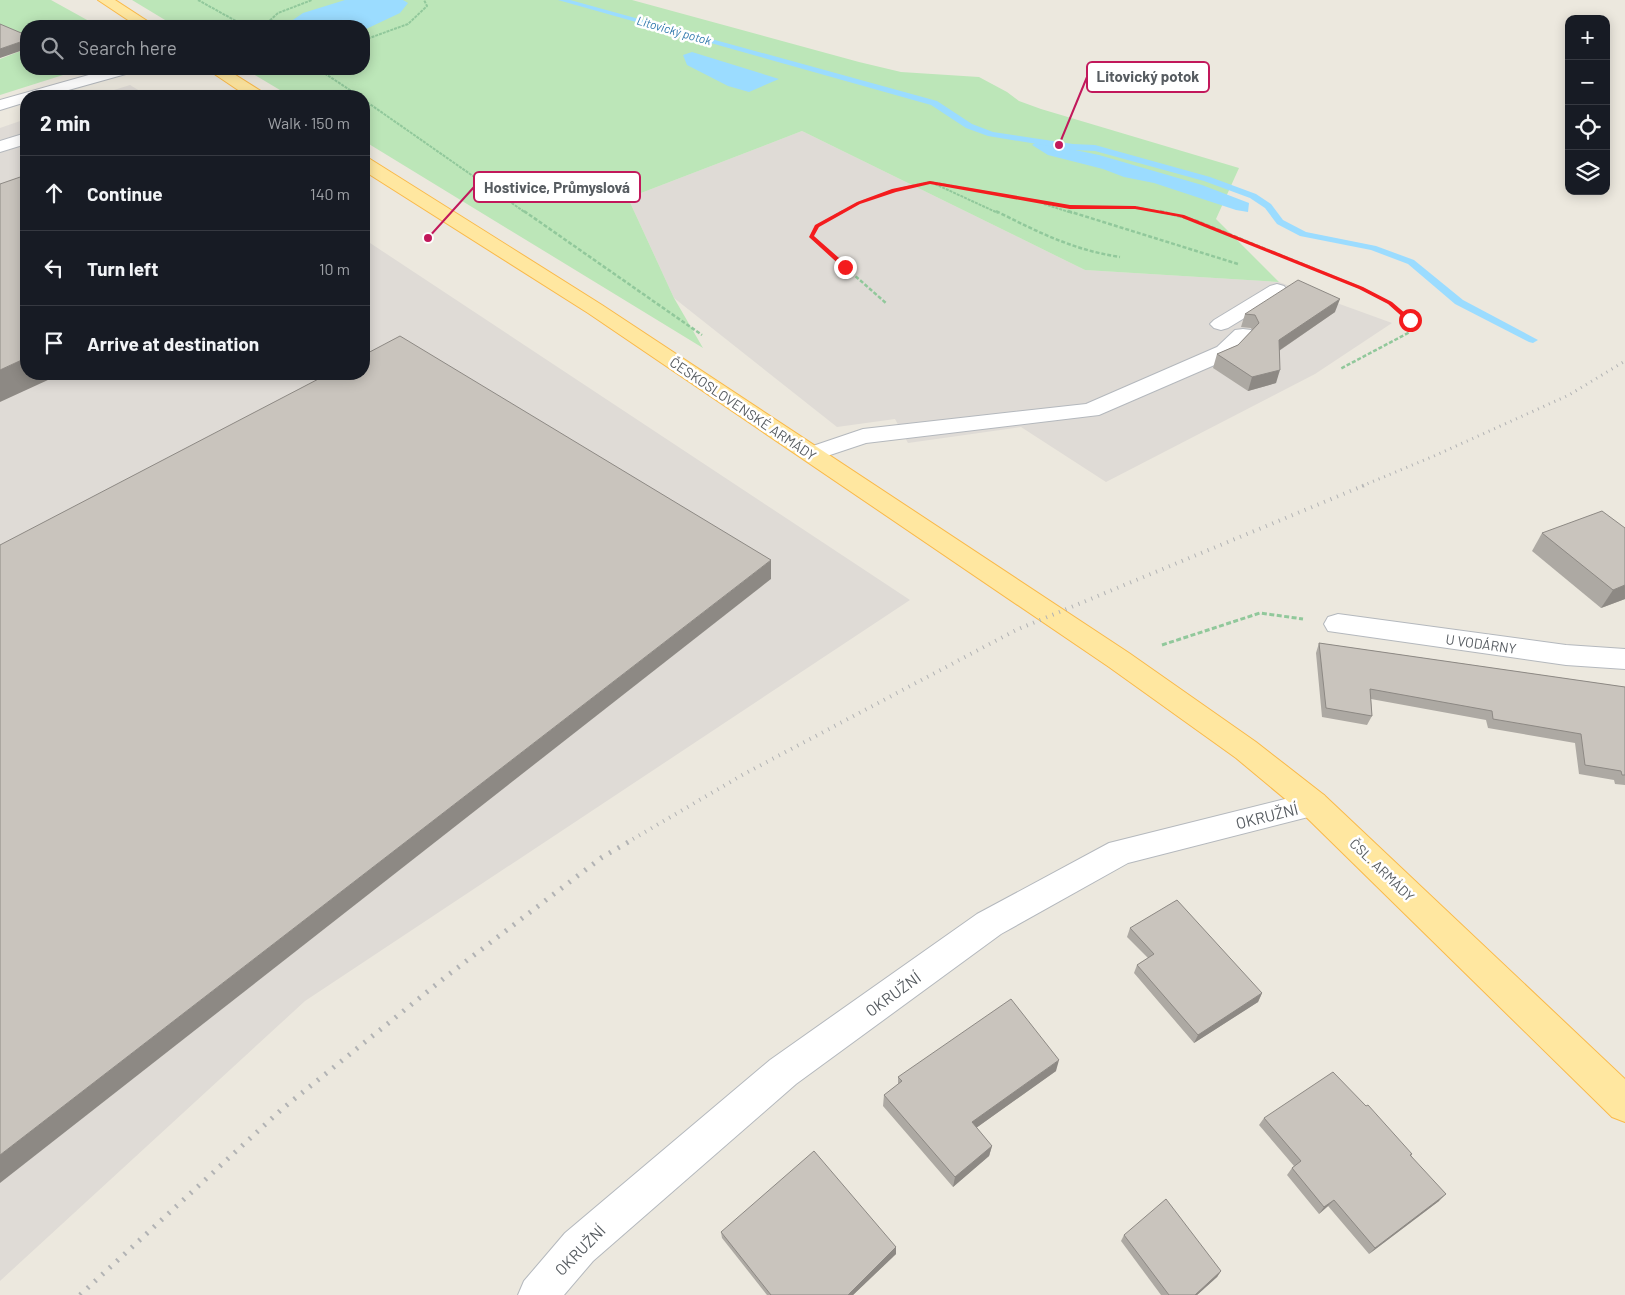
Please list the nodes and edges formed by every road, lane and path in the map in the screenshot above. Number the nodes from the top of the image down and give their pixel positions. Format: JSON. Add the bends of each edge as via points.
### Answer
{"nodes":[{"id":1,"x":105,"y":0,"type":"edge"},
{"id":2,"x":198,"y":0,"type":"edge"},
{"id":3,"x":312,"y":0,"type":"edge"},
{"id":4,"x":424,"y":0,"type":"edge"},
{"id":5,"x":137,"y":20,"type":"edge"},
{"id":6,"x":234,"y":20,"type":"edge"},
{"id":7,"x":269,"y":20,"type":"edge"},
{"id":8,"x":370,"y":38,"type":"edge"},
{"id":9,"x":105,"y":75,"type":"edge"},
{"id":10,"x":225,"y":75,"type":"edge"},
{"id":11,"x":327,"y":75,"type":"edge"},
{"id":12,"x":52,"y":90,"type":"edge"},
{"id":13,"x":248,"y":90,"type":"edge"},
{"id":14,"x":350,"y":90,"type":"edge"},
{"id":15,"x":20,"y":100,"type":"edge"},
{"id":16,"x":370,"y":104,"type":"edge"},
{"id":17,"x":0,"y":105,"type":"edge"},
{"id":18,"x":20,"y":140,"type":"edge"},
{"id":19,"x":0,"y":147,"type":"edge"},
{"id":20,"x":370,"y":167,"type":"edge"},
{"id":21,"x":930,"y":182,"type":"junction"},
{"id":22,"x":1029,"y":200,"type":"junction"},
{"id":23,"x":1120,"y":257,"type":"dead end"},
{"id":24,"x":1238,"y":264,"type":"dead end"},
{"id":25,"x":1277,"y":290,"type":"dead end"},
{"id":26,"x":888,"y":304,"type":"dead end"},
{"id":27,"x":1222,"y":324,"type":"dead end"},
{"id":28,"x":702,"y":335,"type":"dead end"},
{"id":29,"x":1243,"y":335,"type":"dead end"},
{"id":30,"x":1340,"y":369,"type":"dead end"},
{"id":31,"x":812,"y":454,"type":"junction"},
{"id":32,"x":1338,"y":624,"type":"joint"},
{"id":33,"x":1625,"y":659,"type":"edge"},
{"id":34,"x":1119,"y":660,"type":"junction"},
{"id":35,"x":1313,"y":804,"type":"junction"},
{"id":36,"x":1625,"y":1104,"type":"edge"},
{"id":37,"x":538,"y":1295,"type":"edge"}],
"edges":[{"from":1,"to":5,"type":"main road"},
{"from":2,"to":6,"type":"path"},
{"from":3,"to":7,"type":"path"},
{"from":4,"to":8,"type":"path","via":[[427,6],[408,24]]},
{"from":9,"to":12,"type":"street"},
{"from":10,"to":13,"type":"main road"},
{"from":11,"to":14,"type":"path"},
{"from":15,"to":17,"type":"street"},
{"from":16,"to":28,"type":"path"},
{"from":18,"to":19,"type":"street"},
{"from":20,"to":31,"type":"main road","name":"ČESKOSLOVENSKÉ ARMÁDY","via":[[595,309]]},
{"from":21,"to":22,"type":"path"},
{"from":21,"to":23,"type":"path","via":[[1047,238],[1091,253]]},
{"from":21,"to":26,"type":"path","via":[[858,203],[817,226],[811,237]]},
{"from":22,"to":24,"type":"path"},
{"from":22,"to":30,"type":"path","via":[[1070,207],[1135,207],[1182,216],[1361,288],[1390,303],[1410,320],[1410,332]]},
{"from":25,"to":27,"type":"street"},
{"from":29,"to":31,"type":"street","via":[[1225,352],[1091,410],[863,436]]},
{"from":31,"to":34,"type":"main road","name":"ČESKOSLOVENSKÉ ARMÁDY"},
{"from":32,"to":33,"type":"street","name":"U VODÁRNY","via":[[1566,655]]},
{"from":32,"to":34,"type":"path","via":[[1260,613]]},
{"from":34,"to":35,"type":"main road","name":"ČSL. ARMÁDY","via":[[1246,750]]},
{"from":35,"to":36,"type":"main road","name":"ČSL. ARMÁDY"},
{"from":35,"to":37,"type":"street","name":"OKRUŽNÍ","via":[[1120,852],[989,924],[783,1072],[579,1247]]}]}
